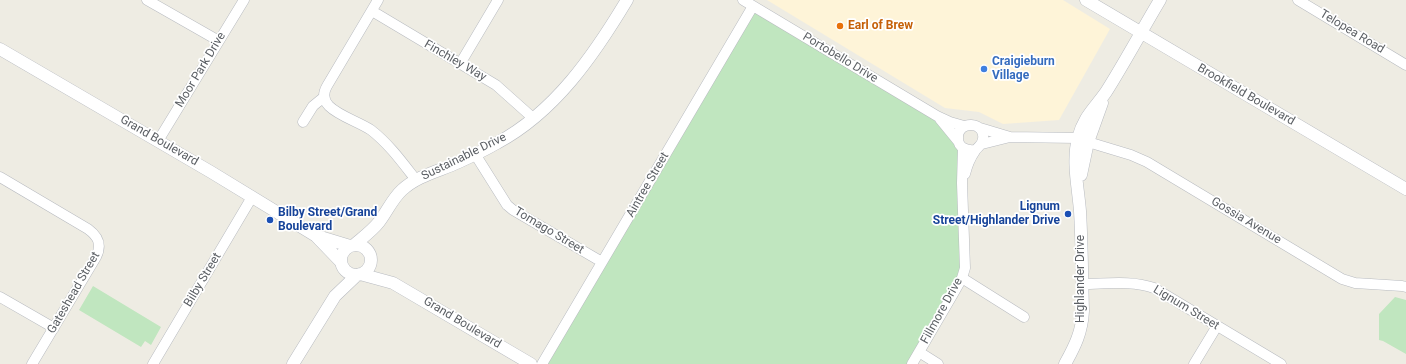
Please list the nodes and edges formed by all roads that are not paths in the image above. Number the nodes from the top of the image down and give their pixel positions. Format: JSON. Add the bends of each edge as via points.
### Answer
{"nodes":[{"id":1,"x":147,"y":0,"type":"edge"},
{"id":2,"x":244,"y":0,"type":"edge"},
{"id":3,"x":378,"y":0,"type":"edge"},
{"id":4,"x":498,"y":0,"type":"edge"},
{"id":5,"x":627,"y":0,"type":"edge"},
{"id":6,"x":743,"y":0,"type":"edge"},
{"id":7,"x":1086,"y":0,"type":"edge"},
{"id":8,"x":1160,"y":0,"type":"edge"},
{"id":9,"x":1298,"y":0,"type":"edge"},
{"id":10,"x":753,"y":6,"type":"junction"},
{"id":11,"x":372,"y":11,"type":"junction"},
{"id":12,"x":1141,"y":33,"type":"junction"},
{"id":13,"x":219,"y":41,"type":"junction"},
{"id":14,"x":0,"y":49,"type":"edge"},
{"id":15,"x":460,"y":64,"type":"junction"},
{"id":16,"x":1406,"y":65,"type":"edge"},
{"id":17,"x":324,"y":97,"type":"junction"},
{"id":18,"x":937,"y":116,"type":"junction"},
{"id":19,"x":533,"y":118,"type":"junction"},
{"id":20,"x":303,"y":122,"type":"dead end"},
{"id":21,"x":964,"y":126,"type":"junction"},
{"id":22,"x":980,"y":128,"type":"junction"},
{"id":23,"x":1010,"y":137,"type":"junction"},
{"id":24,"x":1083,"y":140,"type":"junction"},
{"id":25,"x":158,"y":141,"type":"junction"},
{"id":26,"x":960,"y":144,"type":"junction"},
{"id":27,"x":979,"y":147,"type":"junction"},
{"id":28,"x":475,"y":154,"type":"junction"},
{"id":29,"x":0,"y":177,"type":"edge"},
{"id":30,"x":416,"y":180,"type":"junction"},
{"id":31,"x":962,"y":183,"type":"junction"},
{"id":32,"x":1406,"y":189,"type":"edge"},
{"id":33,"x":252,"y":197,"type":"junction"},
{"id":34,"x":378,"y":223,"type":"junction"},
{"id":35,"x":316,"y":236,"type":"junction"},
{"id":36,"x":352,"y":245,"type":"junction"},
{"id":37,"x":370,"y":257,"type":"junction"},
{"id":38,"x":602,"y":262,"type":"junction"},
{"id":39,"x":342,"y":264,"type":"junction"},
{"id":40,"x":359,"y":275,"type":"junction"},
{"id":41,"x":962,"y":278,"type":"junction"},
{"id":42,"x":393,"y":283,"type":"junction"},
{"id":43,"x":1082,"y":284,"type":"junction"},
{"id":44,"x":1406,"y":287,"type":"edge"},
{"id":45,"x":335,"y":296,"type":"junction"},
{"id":46,"x":0,"y":297,"type":"edge"},
{"id":47,"x":1024,"y":317,"type":"dead end"},
{"id":48,"x":1217,"y":326,"type":"junction"},
{"id":49,"x":54,"y":328,"type":"junction"},
{"id":50,"x":919,"y":352,"type":"junction"},
{"id":51,"x":32,"y":364,"type":"edge"},
{"id":52,"x":153,"y":364,"type":"edge"},
{"id":53,"x":293,"y":364,"type":"edge"},
{"id":54,"x":531,"y":364,"type":"edge"},
{"id":55,"x":542,"y":364,"type":"edge"},
{"id":56,"x":912,"y":364,"type":"edge"},
{"id":57,"x":938,"y":364,"type":"edge"},
{"id":58,"x":1065,"y":364,"type":"edge"},
{"id":59,"x":1194,"y":364,"type":"edge"},
{"id":60,"x":1281,"y":364,"type":"edge"}],
"edges":[{"from":1,"to":13,"type":"street"},
{"from":2,"to":13,"type":"street","name":"Moor Park Drive"},
{"from":3,"to":11,"type":"street"},
{"from":4,"to":15,"type":"street"},
{"from":5,"to":19,"type":"street","name":"Sustainable Drive","via":[[582,69]]},
{"from":6,"to":10,"type":"street","name":"Portobello Drive"},
{"from":7,"to":12,"type":"street","name":"Brookfield Boulevard"},
{"from":8,"to":12,"type":"street","name":"Highlander Drive"},
{"from":9,"to":16,"type":"street","name":"Telopea Road"},
{"from":10,"to":18,"type":"street","name":"Portobello Drive"},
{"from":10,"to":38,"type":"street","name":"Aintree Street"},
{"from":11,"to":15,"type":"street","name":"Finchley Way"},
{"from":11,"to":17,"type":"street","via":[[326,86]]},
{"from":12,"to":24,"type":"street","name":"Highlander Drive","via":[[1106,92]]},
{"from":12,"to":32,"type":"street","name":"Brookfield Boulevard"},
{"from":13,"to":25,"type":"street","name":"Moor Park Drive"},
{"from":14,"to":25,"type":"street","name":"Grand Boulevard"},
{"from":15,"to":19,"type":"street","name":"Finchley Way","via":[[496,85]]},
{"from":17,"to":20,"type":"street","via":[[313,106]]},
{"from":17,"to":30,"type":"street","via":[[332,108],[382,139]]},
{"from":18,"to":21,"type":"street","name":"Portobello Drive"},
{"from":18,"to":26,"type":"street","name":"Portobello Drive"},
{"from":19,"to":28,"type":"street","name":"Sustainable Drive","via":[[499,142]]},
{"from":21,"to":22,"type":"street","via":[[972,124]]},
{"from":21,"to":26,"type":"street","via":[[958,132]]},
{"from":22,"to":23,"type":"street"},
{"from":22,"to":27,"type":"street","via":[[984,136]]},
{"from":23,"to":24,"type":"street"},
{"from":23,"to":27,"type":"street"},
{"from":24,"to":43,"type":"street","name":"Highlander Drive","via":[[1079,191]]},
{"from":24,"to":44,"type":"street","name":"Gossia Avenue","via":[[1131,154],[1147,162],[1342,279],[1355,283]]},
{"from":25,"to":33,"type":"street","name":"Grand Boulevard"},
{"from":26,"to":27,"type":"street","via":[[967,150]]},
{"from":26,"to":31,"type":"street","name":"Fillmore Drive"},
{"from":27,"to":31,"type":"street","via":[[968,165]]},
{"from":28,"to":30,"type":"street","name":"Sustainable Drive"},
{"from":28,"to":38,"type":"street","name":"Tomago Street","via":[[507,205]]},
{"from":29,"to":49,"type":"street","name":"Gateshead Street","via":[[88,228],[99,241],[100,248],[96,257]]},
{"from":30,"to":34,"type":"street","name":"Sustainable Drive","via":[[402,190]]},
{"from":31,"to":41,"type":"street","name":"Fillmore Drive","via":[[965,268]]},
{"from":33,"to":35,"type":"street","name":"Grand Boulevard"},
{"from":33,"to":52,"type":"street","name":"Bilby Street"},
{"from":34,"to":36,"type":"street","name":"Sustainable Drive"},
{"from":34,"to":37,"type":"street","name":"Sustainable Drive"},
{"from":35,"to":36,"type":"street","name":"Grand Boulevard"},
{"from":35,"to":39,"type":"street","name":"Grand Boulevard"},
{"from":36,"to":37,"type":"street","via":[[364,247]]},
{"from":36,"to":39,"type":"street","via":[[343,252]]},
{"from":37,"to":40,"type":"street","via":[[368,268]]},
{"from":37,"to":42,"type":"street","name":"Grand Boulevard"},
{"from":38,"to":55,"type":"street","name":"Aintree Street"},
{"from":39,"to":40,"type":"street","via":[[348,273]]},
{"from":39,"to":45,"type":"street"},
{"from":40,"to":42,"type":"street","name":"Grand Boulevard"},
{"from":40,"to":45,"type":"street"},
{"from":41,"to":47,"type":"street"},
{"from":41,"to":50,"type":"street","name":"Fillmore Drive"},
{"from":42,"to":54,"type":"street","name":"Grand Boulevard"},
{"from":43,"to":48,"type":"street","name":"Lignum Street","via":[[1143,284]]},
{"from":43,"to":58,"type":"street","name":"Highlander Drive","via":[[1082,325]]},
{"from":45,"to":53,"type":"street"},
{"from":46,"to":49,"type":"street"},
{"from":48,"to":59,"type":"street"},
{"from":48,"to":60,"type":"street","name":"Lignum Street"},
{"from":49,"to":51,"type":"street","name":"Gateshead Street"},
{"from":50,"to":56,"type":"street","name":"Fillmore Drive"},
{"from":50,"to":57,"type":"street"}]}
